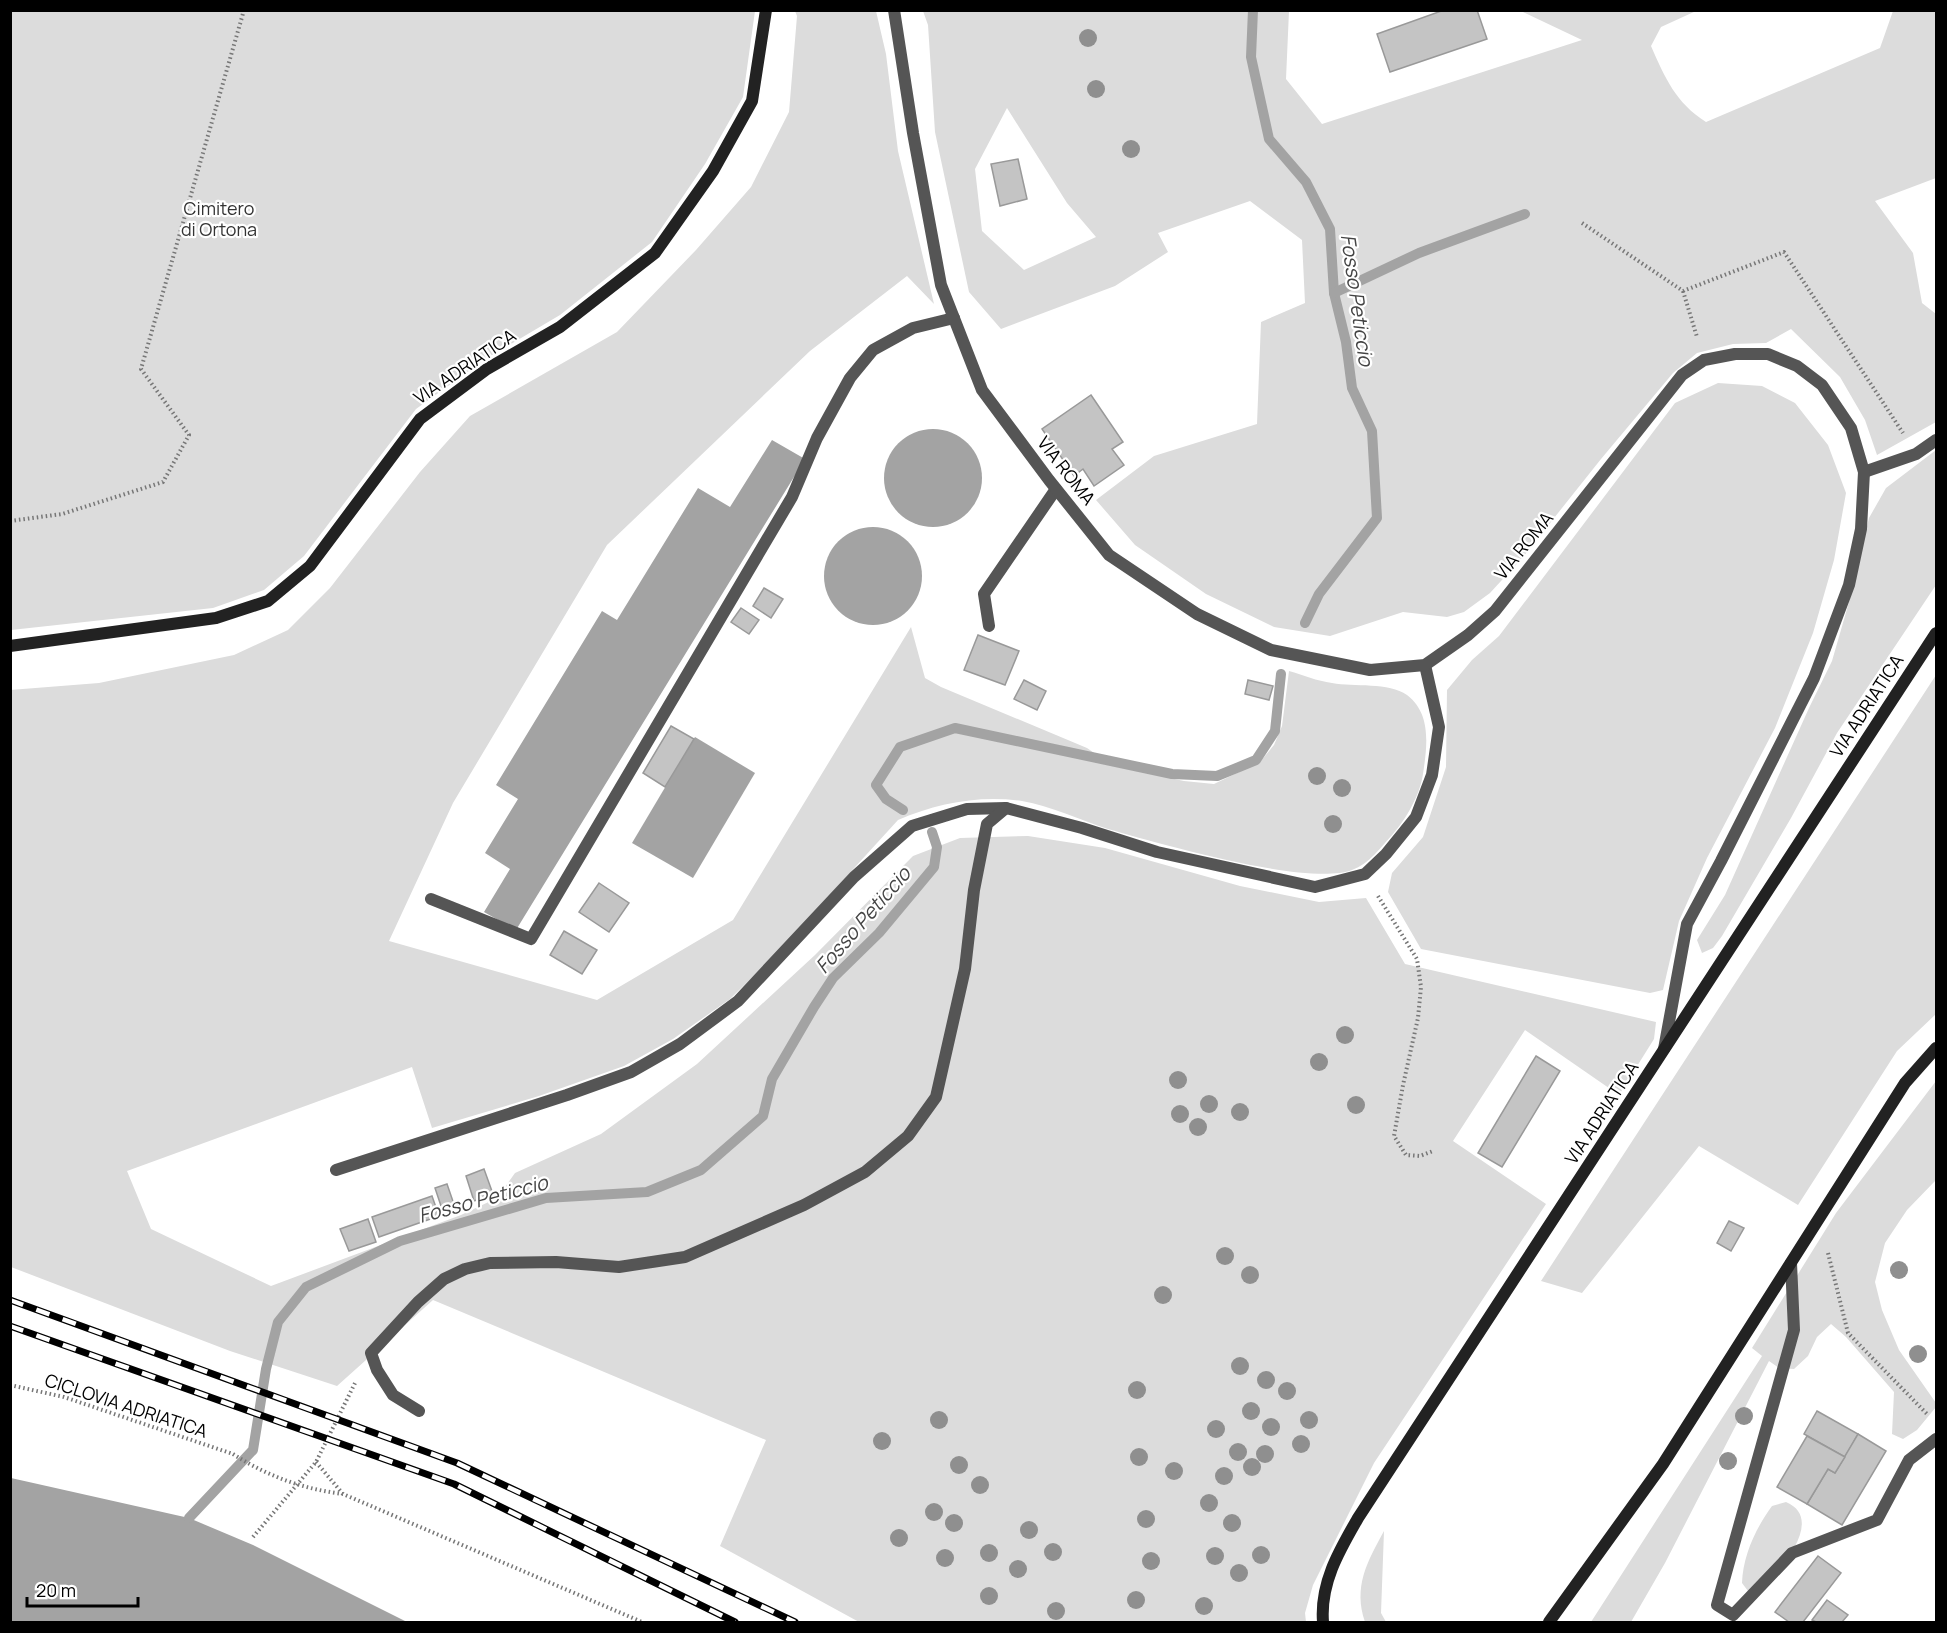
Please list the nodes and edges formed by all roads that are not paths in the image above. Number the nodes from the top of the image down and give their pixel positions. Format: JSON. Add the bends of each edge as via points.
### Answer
{"nodes":[{"id":1,"x":766,"y":10,"type":"edge"},
{"id":2,"x":894,"y":10,"type":"edge"},
{"id":3,"x":954,"y":318,"type":"junction"},
{"id":4,"x":1936,"y":440,"type":"edge"},
{"id":5,"x":1864,"y":472,"type":"junction"},
{"id":6,"x":1056,"y":489,"type":"junction"},
{"id":7,"x":989,"y":626,"type":"dead end"},
{"id":8,"x":1936,"y":633,"type":"edge"},
{"id":9,"x":10,"y":646,"type":"edge"},
{"id":10,"x":1425,"y":665,"type":"junction"},
{"id":11,"x":1006,"y":808,"type":"junction"},
{"id":12,"x":431,"y":899,"type":"dead end"},
{"id":13,"x":1936,"y":1048,"type":"edge"},
{"id":14,"x":1664,"y":1049,"type":"junction"},
{"id":15,"x":336,"y":1170,"type":"dead end"},
{"id":16,"x":1791,"y":1263,"type":"junction"},
{"id":17,"x":419,"y":1411,"type":"dead end"},
{"id":18,"x":1936,"y":1439,"type":"edge"},
{"id":19,"x":1323,"y":1623,"type":"edge"},
{"id":20,"x":1549,"y":1623,"type":"edge"}],
"edges":[{"from":1,"to":9,"type":"main road","name":"VIA ADRIATICA","via":[[752,101],[713,171],[655,253],[560,327],[487,369],[420,419],[310,566],[277,594],[268,601],[216,618]]},
{"from":2,"to":3,"type":"street","name":"VIA ROMA","via":[[942,285]]},
{"from":3,"to":6,"type":"street","name":"VIA ROMA","via":[[982,390]]},
{"from":3,"to":12,"type":"street","via":[[913,328],[873,350],[850,378],[817,438],[792,497],[531,939]]},
{"from":4,"to":5,"type":"street","via":[[1917,454]]},
{"from":5,"to":10,"type":"street","name":"VIA ROMA","via":[[1851,428],[1822,385],[1797,366],[1768,354],[1735,354],[1704,360],[1682,375],[1495,611]]},
{"from":5,"to":14,"type":"street","name":"VIA ROMA","via":[[1861,529],[1849,585],[1814,678],[1687,924]]},
{"from":6,"to":7,"type":"street","via":[[984,594]]},
{"from":6,"to":10,"type":"street","name":"VIA ROMA","via":[[1109,555],[1197,614],[1271,650],[1370,670]]},
{"from":8,"to":14,"type":"main road","name":"VIA ADRIATICA"},
{"from":10,"to":11,"type":"street","via":[[1439,727],[1432,775],[1416,817],[1365,874],[1315,887],[1157,852]]},
{"from":11,"to":15,"type":"street","via":[[967,809],[912,826],[854,877],[738,1001],[680,1044],[631,1072]]},
{"from":11,"to":17,"type":"street","via":[[987,824],[965,969],[936,1096],[908,1136],[865,1172],[804,1205],[685,1257],[619,1267],[556,1262],[489,1263],[444,1279],[370,1353],[393,1395]]},
{"from":13,"to":16,"type":"main road","via":[[1905,1083]]},
{"from":14,"to":19,"type":"main road","name":"VIA ADRIATICA","via":[[1358,1518],[1327,1578]]},
{"from":16,"to":18,"type":"street","via":[[1794,1330],[1717,1605],[1733,1615],[1792,1553],[1877,1520],[1909,1460]]},
{"from":16,"to":20,"type":"main road","via":[[1663,1464]]}]}
